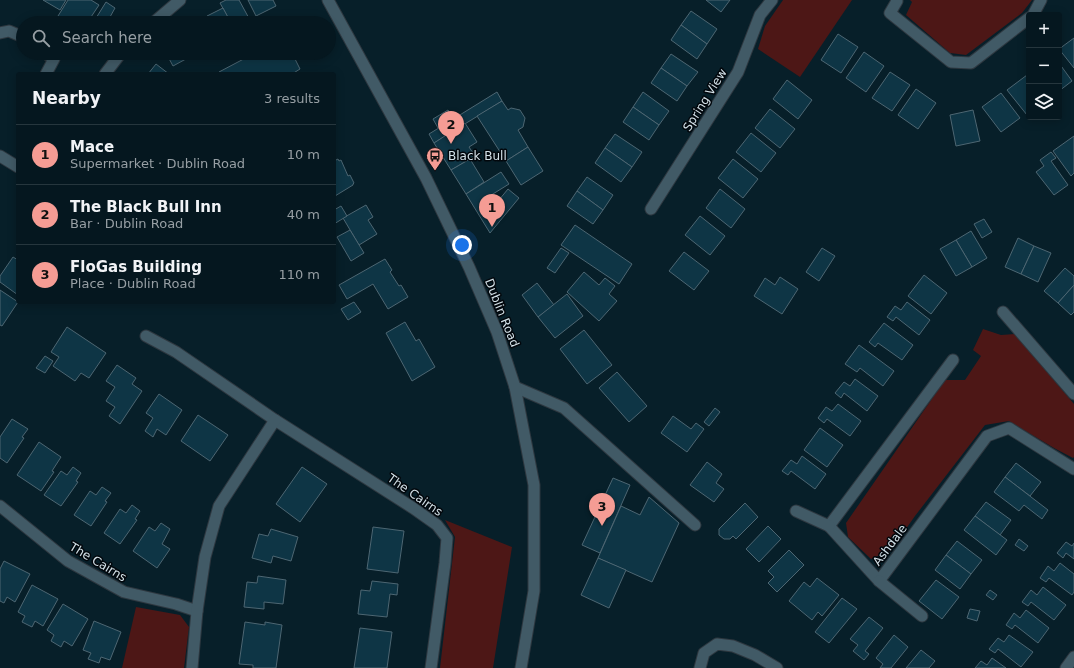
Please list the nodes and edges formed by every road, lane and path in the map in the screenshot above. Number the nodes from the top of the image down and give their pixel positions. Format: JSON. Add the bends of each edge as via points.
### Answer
{"nodes":[{"id":1,"x":180,"y":0,"type":"edge"},
{"id":2,"x":328,"y":0,"type":"edge"},
{"id":3,"x":772,"y":0,"type":"edge"},
{"id":4,"x":1041,"y":0,"type":"edge"},
{"id":5,"x":897,"y":1,"type":"dead end"},
{"id":6,"x":1035,"y":12,"type":"edge"},
{"id":7,"x":161,"y":16,"type":"edge"},
{"id":8,"x":1026,"y":20,"type":"edge"},
{"id":9,"x":0,"y":33,"type":"edge"},
{"id":10,"x":16,"y":34,"type":"edge"},
{"id":11,"x":53,"y":60,"type":"edge"},
{"id":12,"x":116,"y":60,"type":"edge"},
{"id":13,"x":47,"y":72,"type":"edge"},
{"id":14,"x":107,"y":72,"type":"edge"},
{"id":15,"x":0,"y":156,"type":"edge"},
{"id":16,"x":16,"y":166,"type":"edge"},
{"id":17,"x":651,"y":209,"type":"dead end"},
{"id":18,"x":1003,"y":312,"type":"dead end"},
{"id":19,"x":146,"y":336,"type":"dead end"},
{"id":20,"x":953,"y":360,"type":"dead end"},
{"id":21,"x":515,"y":387,"type":"junction"},
{"id":22,"x":1074,"y":394,"type":"edge"},
{"id":23,"x":275,"y":420,"type":"junction"},
{"id":24,"x":1074,"y":469,"type":"edge"},
{"id":25,"x":0,"y":506,"type":"edge"},
{"id":26,"x":796,"y":510,"type":"dead end"},
{"id":27,"x":695,"y":525,"type":"dead end"},
{"id":28,"x":829,"y":526,"type":"junction"},
{"id":29,"x":879,"y":581,"type":"junction"},
{"id":30,"x":198,"y":611,"type":"junction"},
{"id":31,"x":922,"y":616,"type":"dead end"},
{"id":32,"x":1074,"y":657,"type":"edge"},
{"id":33,"x":192,"y":668,"type":"edge"},
{"id":34,"x":431,"y":668,"type":"edge"},
{"id":35,"x":522,"y":668,"type":"edge"},
{"id":36,"x":700,"y":668,"type":"edge"},
{"id":37,"x":777,"y":668,"type":"edge"},
{"id":38,"x":1066,"y":668,"type":"edge"}],
"edges":[{"from":1,"to":7,"type":"street"},
{"from":2,"to":21,"type":"street","name":"Dublin Road","via":[[426,178],[497,332]]},
{"from":3,"to":17,"type":"street","name":"Spring View","via":[[760,15],[738,72]]},
{"from":4,"to":6,"type":"street"},
{"from":5,"to":8,"type":"street","via":[[890,13],[951,62],[971,63]]},
{"from":9,"to":10,"type":"street","via":[[9,31]]},
{"from":11,"to":13,"type":"street"},
{"from":12,"to":14,"type":"street"},
{"from":15,"to":16,"type":"street"},
{"from":18,"to":22,"type":"street"},
{"from":19,"to":23,"type":"street","name":"The Cairns","via":[[176,352]]},
{"from":20,"to":28,"type":"street"},
{"from":21,"to":27,"type":"street","via":[[564,408]]},
{"from":21,"to":35,"type":"street","name":"Dublin Road","via":[[534,486],[534,591]]},
{"from":23,"to":30,"type":"street","via":[[219,506],[205,557]]},
{"from":23,"to":34,"type":"street","name":"The Cairns","via":[[413,508],[437,525],[446,538]]},
{"from":24,"to":29,"type":"street","name":"Ashdale","via":[[1009,428],[987,436]]},
{"from":25,"to":30,"type":"street","name":"The Cairns","via":[[68,561],[124,592]]},
{"from":26,"to":28,"type":"street"},
{"from":28,"to":29,"type":"street","name":"Ashdale"},
{"from":29,"to":31,"type":"street"},
{"from":30,"to":33,"type":"street"},
{"from":32,"to":38,"type":"street"},
{"from":36,"to":37,"type":"street","via":[[704,653],[717,644],[733,646]]}]}
